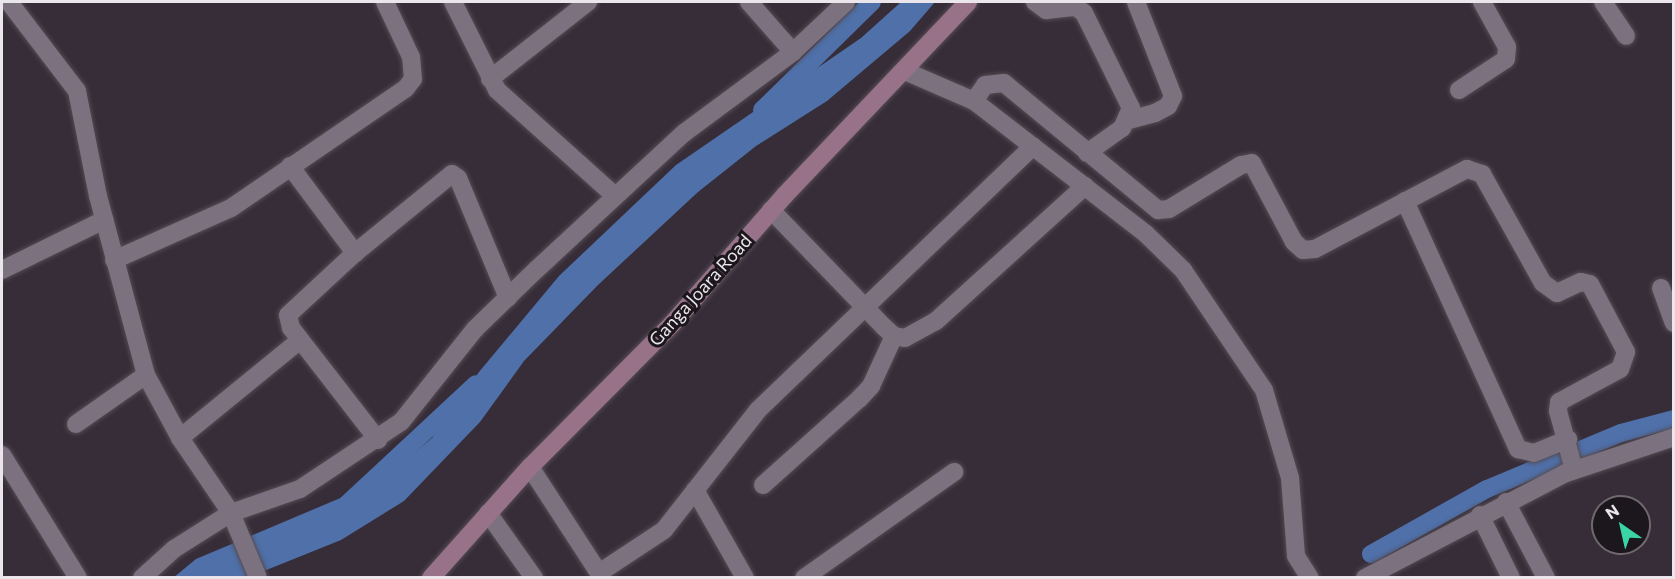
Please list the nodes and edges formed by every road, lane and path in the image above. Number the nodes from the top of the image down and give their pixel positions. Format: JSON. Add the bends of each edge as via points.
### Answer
{"nodes":[{"id":1,"x":453,"y":2,"type":"edge"},
{"id":2,"x":588,"y":2,"type":"edge"},
{"id":3,"x":748,"y":2,"type":"edge"},
{"id":4,"x":846,"y":2,"type":"edge"},
{"id":5,"x":968,"y":2,"type":"edge"},
{"id":6,"x":1035,"y":2,"type":"edge"},
{"id":7,"x":1136,"y":2,"type":"edge"},
{"id":8,"x":1482,"y":2,"type":"edge"},
{"id":9,"x":1603,"y":2,"type":"edge"},
{"id":10,"x":390,"y":3,"type":"edge"},
{"id":11,"x":1078,"y":4,"type":"edge"},
{"id":12,"x":10,"y":7,"type":"edge"},
{"id":13,"x":1626,"y":36,"type":"dead end"},
{"id":14,"x":793,"y":52,"type":"junction"},
{"id":15,"x":905,"y":71,"type":"junction"},
{"id":16,"x":490,"y":79,"type":"junction"},
{"id":17,"x":1458,"y":90,"type":"dead end"},
{"id":18,"x":974,"y":101,"type":"junction"},
{"id":19,"x":1129,"y":120,"type":"junction"},
{"id":20,"x":1033,"y":146,"type":"junction"},
{"id":21,"x":1087,"y":153,"type":"junction"},
{"id":22,"x":290,"y":166,"type":"junction"},
{"id":23,"x":1085,"y":186,"type":"junction"},
{"id":24,"x":615,"y":196,"type":"junction"},
{"id":25,"x":1405,"y":201,"type":"junction"},
{"id":26,"x":771,"y":210,"type":"junction"},
{"id":27,"x":104,"y":220,"type":"junction"},
{"id":28,"x":355,"y":253,"type":"junction"},
{"id":29,"x":114,"y":260,"type":"junction"},
{"id":30,"x":2,"y":270,"type":"edge"},
{"id":31,"x":1661,"y":288,"type":"dead end"},
{"id":32,"x":508,"y":297,"type":"junction"},
{"id":33,"x":864,"y":306,"type":"junction"},
{"id":34,"x":1674,"y":323,"type":"edge"},
{"id":35,"x":894,"y":336,"type":"junction"},
{"id":36,"x":300,"y":340,"type":"junction"},
{"id":37,"x":146,"y":375,"type":"junction"},
{"id":38,"x":76,"y":424,"type":"dead end"},
{"id":39,"x":1674,"y":437,"type":"edge"},
{"id":40,"x":180,"y":438,"type":"junction"},
{"id":41,"x":378,"y":440,"type":"junction"},
{"id":42,"x":1568,"y":440,"type":"junction"},
{"id":43,"x":2,"y":455,"type":"edge"},
{"id":44,"x":530,"y":467,"type":"junction"},
{"id":45,"x":1574,"y":470,"type":"junction"},
{"id":46,"x":954,"y":472,"type":"dead end"},
{"id":47,"x":764,"y":485,"type":"dead end"},
{"id":48,"x":695,"y":490,"type":"junction"},
{"id":49,"x":1506,"y":502,"type":"junction"},
{"id":50,"x":488,"y":513,"type":"junction"},
{"id":51,"x":1480,"y":515,"type":"junction"},
{"id":52,"x":233,"y":519,"type":"junction"},
{"id":53,"x":823,"y":572,"type":"edge"},
{"id":54,"x":600,"y":575,"type":"edge"},
{"id":55,"x":257,"y":576,"type":"edge"},
{"id":56,"x":1306,"y":576,"type":"edge"},
{"id":57,"x":78,"y":578,"type":"edge"},
{"id":58,"x":142,"y":578,"type":"edge"},
{"id":59,"x":431,"y":578,"type":"edge"},
{"id":60,"x":534,"y":578,"type":"edge"},
{"id":61,"x":745,"y":578,"type":"edge"},
{"id":62,"x":804,"y":578,"type":"edge"},
{"id":63,"x":1365,"y":578,"type":"edge"},
{"id":64,"x":1512,"y":578,"type":"edge"},
{"id":65,"x":1546,"y":578,"type":"edge"}],
"edges":[{"from":1,"to":16,"type":"street"},
{"from":2,"to":16,"type":"street"},
{"from":3,"to":14,"type":"street"},
{"from":4,"to":14,"type":"street"},
{"from":5,"to":15,"type":"main road","name":"Ganga Joara Road"},
{"from":6,"to":11,"type":"street","via":[[1046,10]]},
{"from":7,"to":19,"type":"street","via":[[1173,96],[1168,106]]},
{"from":8,"to":17,"type":"street","via":[[1507,46],[1506,59]]},
{"from":9,"to":13,"type":"street"},
{"from":10,"to":22,"type":"street","via":[[411,57],[413,79]]},
{"from":11,"to":19,"type":"street","via":[[1131,108]]},
{"from":12,"to":27,"type":"street","via":[[77,92]]},
{"from":14,"to":24,"type":"street","via":[[684,133]]},
{"from":15,"to":18,"type":"street"},
{"from":15,"to":26,"type":"main road","name":"Ganga Joara Road"},
{"from":16,"to":24,"type":"street","via":[[510,102]]},
{"from":18,"to":20,"type":"street"},
{"from":18,"to":21,"type":"street","via":[[986,85],[1004,83]]},
{"from":19,"to":21,"type":"street"},
{"from":20,"to":23,"type":"street"},
{"from":20,"to":33,"type":"street"},
{"from":21,"to":25,"type":"street","via":[[1158,210],[1169,209],[1241,165],[1252,163],[1294,242],[1303,250],[1315,249]]},
{"from":22,"to":28,"type":"street"},
{"from":22,"to":29,"type":"street","via":[[231,208]]},
{"from":23,"to":35,"type":"street","via":[[936,321],[905,338]]},
{"from":23,"to":56,"type":"street","via":[[1146,234],[1183,270],[1257,378],[1271,409],[1290,478],[1296,556]]},
{"from":24,"to":32,"type":"street"},
{"from":25,"to":42,"type":"street","via":[[1518,448],[1534,453]]},
{"from":25,"to":42,"type":"street","via":[[1467,169],[1475,170],[1482,174],[1549,291],[1557,293],[1581,282],[1596,290],[1626,352],[1625,361],[1620,369],[1559,402],[1558,411]]},
{"from":26,"to":33,"type":"street"},
{"from":26,"to":44,"type":"main road","name":"Ganga Joara Road","via":[[672,324]]},
{"from":27,"to":29,"type":"street"},
{"from":27,"to":30,"type":"street"},
{"from":28,"to":32,"type":"street","via":[[452,174],[458,178]]},
{"from":28,"to":36,"type":"street","via":[[288,315]]},
{"from":29,"to":37,"type":"street"},
{"from":31,"to":34,"type":"street"},
{"from":32,"to":41,"type":"street","via":[[475,329],[401,422]]},
{"from":33,"to":35,"type":"street"},
{"from":33,"to":48,"type":"street","via":[[759,410]]},
{"from":35,"to":47,"type":"street","via":[[871,386]]},
{"from":36,"to":40,"type":"street"},
{"from":36,"to":41,"type":"street"},
{"from":37,"to":38,"type":"street"},
{"from":37,"to":40,"type":"street"},
{"from":39,"to":45,"type":"street"},
{"from":40,"to":52,"type":"street"},
{"from":41,"to":52,"type":"street","via":[[300,489]]},
{"from":42,"to":45,"type":"street"},
{"from":43,"to":57,"type":"street"},
{"from":44,"to":50,"type":"main road","name":"Ganga Joara Road"},
{"from":44,"to":54,"type":"street"},
{"from":45,"to":49,"type":"street"},
{"from":46,"to":53,"type":"street"},
{"from":48,"to":54,"type":"street","via":[[655,537]]},
{"from":48,"to":61,"type":"street"},
{"from":49,"to":51,"type":"street"},
{"from":49,"to":65,"type":"street"},
{"from":50,"to":59,"type":"main road","name":"Ganga Joara Road"},
{"from":50,"to":60,"type":"street"},
{"from":51,"to":63,"type":"street"},
{"from":51,"to":64,"type":"street"},
{"from":52,"to":55,"type":"street"},
{"from":52,"to":58,"type":"street","via":[[174,549]]},
{"from":53,"to":62,"type":"street"}]}
